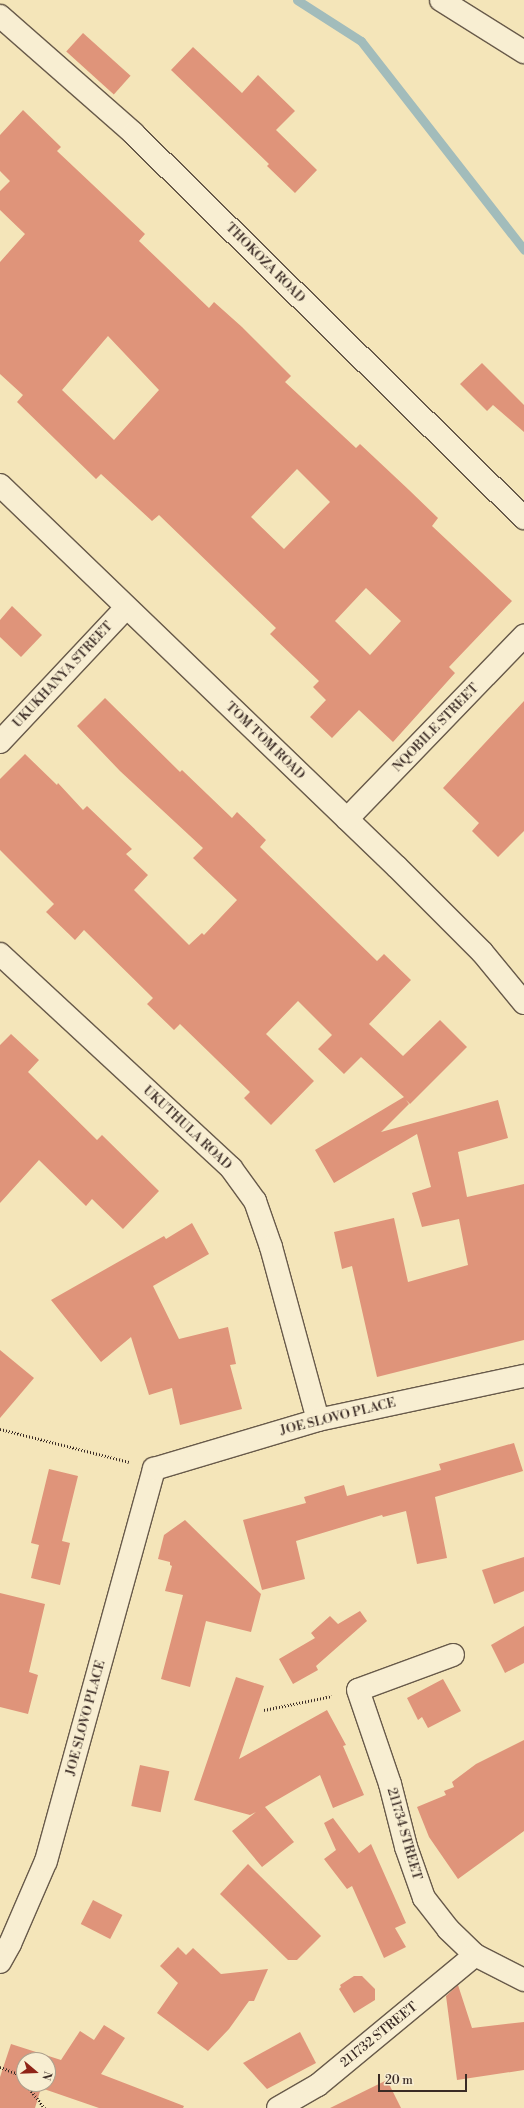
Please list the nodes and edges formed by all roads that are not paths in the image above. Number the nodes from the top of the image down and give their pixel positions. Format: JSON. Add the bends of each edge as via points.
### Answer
{"nodes":[{"id":1,"x":441,"y":0,"type":"edge"},
{"id":2,"x":0,"y":16,"type":"edge"},
{"id":3,"x":524,"y":52,"type":"edge"},
{"id":4,"x":0,"y":485,"type":"edge"},
{"id":5,"x":524,"y":518,"type":"edge"},
{"id":6,"x":126,"y":608,"type":"junction"},
{"id":7,"x":524,"y":636,"type":"edge"},
{"id":8,"x":0,"y":742,"type":"edge"},
{"id":9,"x":347,"y":819,"type":"junction"},
{"id":10,"x":0,"y":954,"type":"edge"},
{"id":11,"x":524,"y":1003,"type":"edge"},
{"id":12,"x":524,"y":1376,"type":"edge"},
{"id":13,"x":318,"y":1420,"type":"junction"},
{"id":14,"x":452,"y":1655,"type":"dead end"},
{"id":15,"x":475,"y":1955,"type":"junction"},
{"id":16,"x":0,"y":1962,"type":"edge"},
{"id":17,"x":524,"y":1980,"type":"edge"},
{"id":18,"x":278,"y":2108,"type":"edge"}],
"edges":[{"from":1,"to":3,"type":"street"},
{"from":2,"to":5,"type":"street","name":"THOKOZA ROAD","via":[[133,133]]},
{"from":4,"to":6,"type":"street","name":"TOM TOM ROAD"},
{"from":6,"to":8,"type":"street","name":"UKUKHANYA STREET"},
{"from":6,"to":9,"type":"street","name":"TOM TOM ROAD"},
{"from":7,"to":9,"type":"street","name":"NQOBILE STREET"},
{"from":9,"to":11,"type":"street","name":"TOM TOM ROAD","via":[[482,952]]},
{"from":10,"to":13,"type":"street","name":"UKUTHULA ROAD","via":[[231,1168],[255,1201],[271,1246]]},
{"from":12,"to":13,"type":"street","name":"JOE SLOVO PLACE"},
{"from":13,"to":16,"type":"street","name":"JOE SLOVO PLACE","via":[[154,1469],[46,1861]]},
{"from":14,"to":15,"type":"street","name":"211734 STREET","via":[[358,1690],[390,1784],[406,1847],[424,1898],[448,1929]]},
{"from":15,"to":17,"type":"street","name":"211734 STREET"},
{"from":15,"to":18,"type":"street","name":"211732 STREET","via":[[318,2085]]}]}
